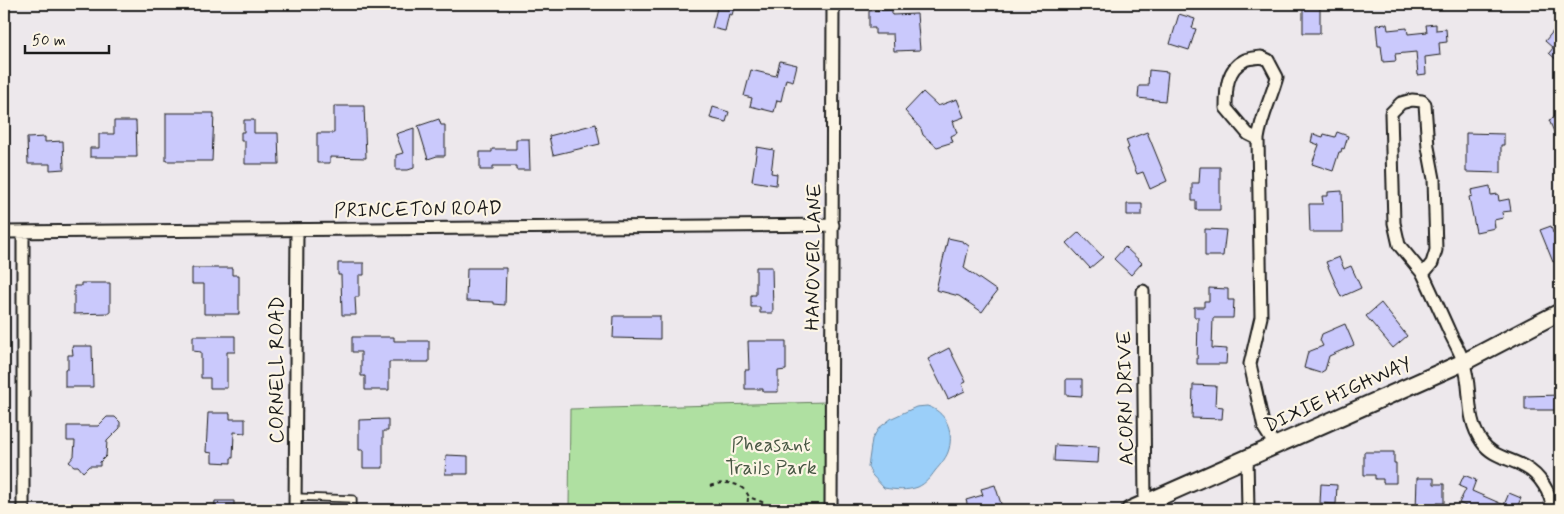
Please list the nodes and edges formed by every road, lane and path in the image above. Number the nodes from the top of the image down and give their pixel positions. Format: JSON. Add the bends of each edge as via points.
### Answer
{"nodes":[{"id":1,"x":833,"y":4,"type":"edge"},
{"id":2,"x":1258,"y":139,"type":"junction"},
{"id":3,"x":833,"y":225,"type":"junction"},
{"id":4,"x":297,"y":230,"type":"junction"},
{"id":5,"x":4,"y":232,"type":"edge"},
{"id":6,"x":23,"y":232,"type":"junction"},
{"id":7,"x":1423,"y":274,"type":"junction"},
{"id":8,"x":1143,"y":291,"type":"dead end"},
{"id":9,"x":1560,"y":312,"type":"edge"},
{"id":10,"x":1464,"y":362,"type":"junction"},
{"id":11,"x":1276,"y":446,"type":"junction"},
{"id":12,"x":1247,"y":458,"type":"junction"},
{"id":13,"x":710,"y":486,"type":"dead end"},
{"id":14,"x":296,"y":497,"type":"junction"},
{"id":15,"x":749,"y":497,"type":"junction"},
{"id":16,"x":1146,"y":504,"type":"junction"},
{"id":17,"x":23,"y":510,"type":"edge"},
{"id":18,"x":295,"y":510,"type":"edge"},
{"id":19,"x":353,"y":510,"type":"edge"},
{"id":20,"x":746,"y":510,"type":"edge"},
{"id":21,"x":777,"y":510,"type":"edge"},
{"id":22,"x":831,"y":510,"type":"edge"},
{"id":23,"x":1130,"y":510,"type":"edge"},
{"id":24,"x":1248,"y":510,"type":"edge"},
{"id":25,"x":1552,"y":510,"type":"edge"}],
"edges":[{"from":1,"to":3,"type":"street","name":"HANOVER LANE"},
{"from":2,"to":2,"type":"street","via":[[1260,121],[1277,77],[1268,60],[1261,57],[1244,60],[1232,71],[1226,87],[1226,108],[1248,134]]},
{"from":2,"to":11,"type":"street","via":[[1261,317],[1250,364],[1264,428]]},
{"from":3,"to":4,"type":"street","name":"PRINCETON ROAD"},
{"from":3,"to":22,"type":"street","name":"HANOVER LANE"},
{"from":4,"to":6,"type":"street","name":"PRINCETON ROAD"},
{"from":4,"to":14,"type":"street","name":"CORNELL ROAD"},
{"from":5,"to":6,"type":"street","name":"PRINCETON ROAD"},
{"from":6,"to":17,"type":"street"},
{"from":7,"to":7,"type":"street","via":[[1432,263],[1436,250],[1434,179],[1428,147],[1426,104],[1412,100],[1401,103],[1391,113],[1394,223],[1399,245]]},
{"from":7,"to":10,"type":"street"},
{"from":8,"to":16,"type":"street","name":"ACORN DRIVE"},
{"from":9,"to":10,"type":"main road","name":"DIXIE HIGHWAY"},
{"from":10,"to":11,"type":"main road","name":"DIXIE HIGHWAY"},
{"from":10,"to":25,"type":"street","via":[[1472,423],[1480,439],[1492,453],[1532,472],[1544,485]]},
{"from":11,"to":12,"type":"main road","name":"DIXIE HIGHWAY"},
{"from":12,"to":16,"type":"main road","name":"DIXIE HIGHWAY"},
{"from":12,"to":24,"type":"street"},
{"from":13,"to":15,"type":"path","via":[[721,482],[733,484]]},
{"from":14,"to":18,"type":"street","name":"CORNELL ROAD"},
{"from":14,"to":19,"type":"lane","via":[[353,499]]},
{"from":15,"to":20,"type":"path"},
{"from":15,"to":21,"type":"path"},
{"from":16,"to":23,"type":"main road","name":"DIXIE HIGHWAY"}]}
